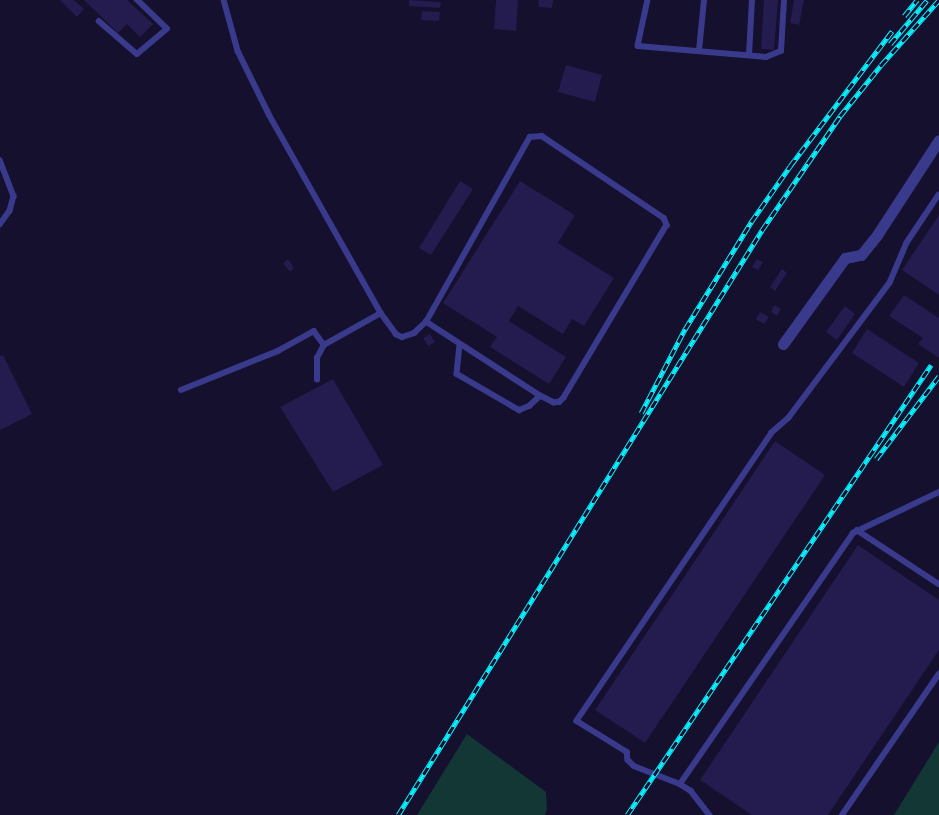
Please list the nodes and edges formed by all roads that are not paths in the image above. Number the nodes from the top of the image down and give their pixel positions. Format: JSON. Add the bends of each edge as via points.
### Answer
{"nodes":[{"id":1,"x":138,"y":0,"type":"edge"},
{"id":2,"x":224,"y":0,"type":"edge"},
{"id":3,"x":648,"y":0,"type":"edge"},
{"id":4,"x":704,"y":0,"type":"edge"},
{"id":5,"x":752,"y":0,"type":"edge"},
{"id":6,"x":784,"y":0,"type":"edge"},
{"id":7,"x":99,"y":21,"type":"dead end"},
{"id":8,"x":699,"y":51,"type":"junction"},
{"id":9,"x":749,"y":55,"type":"junction"},
{"id":10,"x":939,"y":140,"type":"edge"},
{"id":11,"x":0,"y":160,"type":"edge"},
{"id":12,"x":939,"y":195,"type":"edge"},
{"id":13,"x":0,"y":225,"type":"edge"},
{"id":14,"x":381,"y":313,"type":"junction"},
{"id":15,"x":426,"y":322,"type":"junction"},
{"id":16,"x":784,"y":344,"type":"dead end"},
{"id":17,"x":324,"y":345,"type":"junction"},
{"id":18,"x":460,"y":345,"type":"junction"},
{"id":19,"x":317,"y":380,"type":"dead end"},
{"id":20,"x":181,"y":390,"type":"dead end"},
{"id":21,"x":540,"y":396,"type":"junction"},
{"id":22,"x":939,"y":492,"type":"edge"},
{"id":23,"x":857,"y":530,"type":"junction"},
{"id":24,"x":939,"y":584,"type":"edge"},
{"id":25,"x":939,"y":674,"type":"edge"},
{"id":26,"x":680,"y":784,"type":"junction"},
{"id":27,"x":710,"y":815,"type":"edge"},
{"id":28,"x":842,"y":815,"type":"edge"}],
"edges":[{"from":1,"to":7,"type":"lane","via":[[168,29],[137,54]]},
{"from":2,"to":14,"type":"lane","via":[[238,51],[270,116]]},
{"from":3,"to":8,"type":"lane","via":[[638,46]]},
{"from":4,"to":8,"type":"lane"},
{"from":5,"to":9,"type":"lane"},
{"from":6,"to":9,"type":"lane","via":[[781,51],[766,57]]},
{"from":8,"to":9,"type":"lane"},
{"from":10,"to":16,"type":"street","via":[[877,235],[860,255],[844,258]]},
{"from":11,"to":13,"type":"lane","via":[[14,196],[10,211]]},
{"from":12,"to":26,"type":"lane","via":[[907,243],[890,283],[789,418],[772,433],[577,721],[627,752],[628,760],[634,766]]},
{"from":14,"to":15,"type":"lane","via":[[396,334],[402,337],[414,333]]},
{"from":14,"to":17,"type":"lane"},
{"from":15,"to":18,"type":"lane"},
{"from":15,"to":21,"type":"lane","via":[[530,138],[542,136],[664,218],[667,225],[564,398],[554,402]]},
{"from":17,"to":19,"type":"lane","via":[[317,358]]},
{"from":17,"to":20,"type":"lane","via":[[314,331],[278,351]]},
{"from":18,"to":21,"type":"lane"},
{"from":18,"to":21,"type":"lane","via":[[457,374],[519,410]]},
{"from":22,"to":23,"type":"lane"},
{"from":23,"to":24,"type":"lane"},
{"from":23,"to":26,"type":"lane"},
{"from":25,"to":28,"type":"lane"},
{"from":26,"to":27,"type":"lane","via":[[691,791]]}]}
